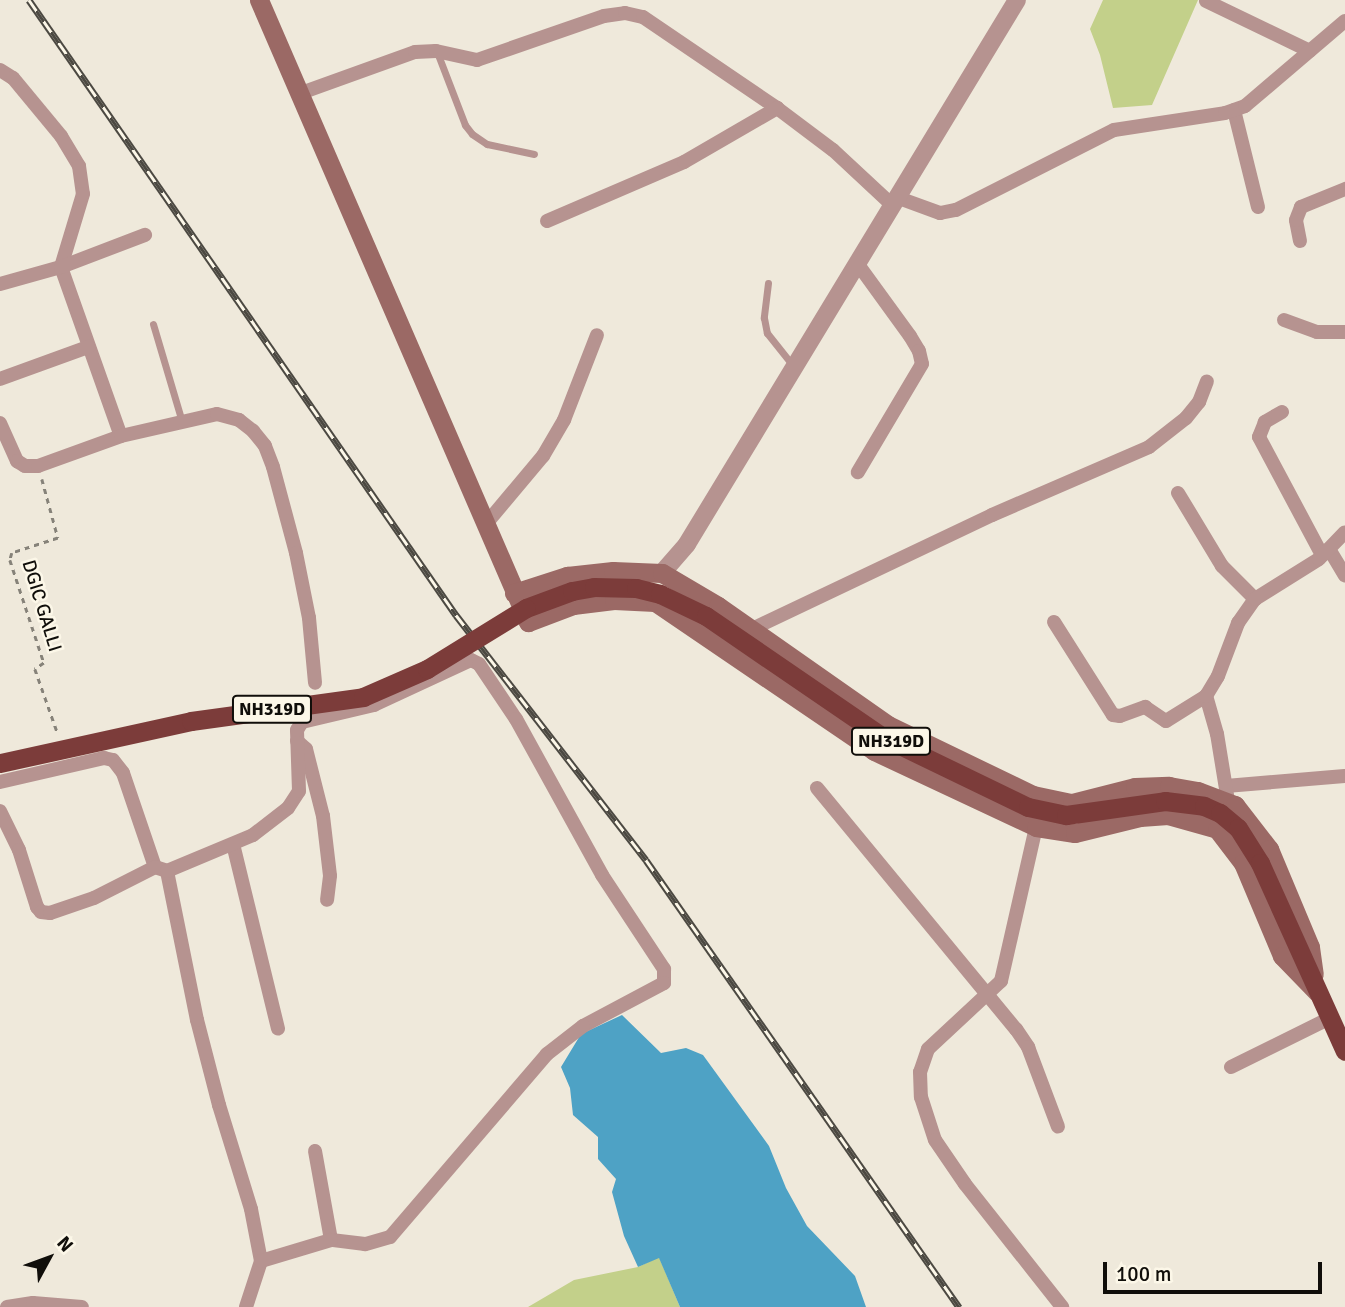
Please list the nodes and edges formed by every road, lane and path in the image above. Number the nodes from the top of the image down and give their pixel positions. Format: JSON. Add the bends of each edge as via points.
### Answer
{"nodes":[{"id":1,"x":259,"y":0,"type":"edge"},
{"id":2,"x":1017,"y":0,"type":"edge"},
{"id":3,"x":1206,"y":1,"type":"edge"},
{"id":4,"x":1345,"y":21,"type":"edge"},
{"id":5,"x":436,"y":51,"type":"junction"},
{"id":6,"x":1310,"y":51,"type":"junction"},
{"id":7,"x":0,"y":70,"type":"edge"},
{"id":8,"x":301,"y":93,"type":"junction"},
{"id":9,"x":777,"y":108,"type":"junction"},
{"id":10,"x":1234,"y":110,"type":"junction"},
{"id":11,"x":534,"y":154,"type":"dead end"},
{"id":12,"x":1345,"y":189,"type":"edge"},
{"id":13,"x":894,"y":201,"type":"junction"},
{"id":14,"x":1258,"y":207,"type":"dead end"},
{"id":15,"x":547,"y":221,"type":"dead end"},
{"id":16,"x":145,"y":235,"type":"dead end"},
{"id":17,"x":1300,"y":241,"type":"dead end"},
{"id":18,"x":857,"y":263,"type":"junction"},
{"id":19,"x":61,"y":267,"type":"junction"},
{"id":20,"x":768,"y":283,"type":"dead end"},
{"id":21,"x":0,"y":284,"type":"edge"},
{"id":22,"x":1284,"y":320,"type":"dead end"},
{"id":23,"x":153,"y":324,"type":"dead end"},
{"id":24,"x":1345,"y":332,"type":"edge"},
{"id":25,"x":597,"y":335,"type":"dead end"},
{"id":26,"x":88,"y":347,"type":"junction"},
{"id":27,"x":794,"y":367,"type":"junction"},
{"id":28,"x":0,"y":379,"type":"edge"},
{"id":29,"x":1208,"y":381,"type":"dead end"},
{"id":30,"x":1282,"y":412,"type":"dead end"},
{"id":31,"x":182,"y":422,"type":"junction"},
{"id":32,"x":0,"y":423,"type":"edge"},
{"id":33,"x":121,"y":436,"type":"junction"},
{"id":34,"x":38,"y":466,"type":"junction"},
{"id":35,"x":858,"y":472,"type":"dead end"},
{"id":36,"x":1178,"y":494,"type":"dead end"},
{"id":37,"x":485,"y":525,"type":"junction"},
{"id":38,"x":1345,"y":532,"type":"edge"},
{"id":39,"x":687,"y":544,"type":"junction"},
{"id":40,"x":1326,"y":552,"type":"junction"},
{"id":41,"x":662,"y":573,"type":"junction"},
{"id":42,"x":1345,"y":576,"type":"edge"},
{"id":43,"x":680,"y":583,"type":"junction"},
{"id":44,"x":514,"y":593,"type":"junction"},
{"id":45,"x":1255,"y":599,"type":"junction"},
{"id":46,"x":1054,"y":622,"type":"dead end"},
{"id":47,"x":750,"y":630,"type":"junction"},
{"id":48,"x":315,"y":683,"type":"dead end"},
{"id":49,"x":1206,"y":696,"type":"junction"},
{"id":50,"x":60,"y":740,"type":"dead end"},
{"id":51,"x":298,"y":741,"type":"junction"},
{"id":52,"x":0,"y":763,"type":"edge"},
{"id":53,"x":1345,"y":776,"type":"edge"},
{"id":54,"x":0,"y":782,"type":"edge"},
{"id":55,"x":817,"y":788,"type":"dead end"},
{"id":56,"x":1227,"y":794,"type":"junction"},
{"id":57,"x":0,"y":811,"type":"edge"},
{"id":58,"x":1036,"y":827,"type":"junction"},
{"id":59,"x":233,"y":844,"type":"junction"},
{"id":60,"x":161,"y":869,"type":"junction"},
{"id":61,"x":327,"y":900,"type":"dead end"},
{"id":62,"x":1317,"y":992,"type":"junction"},
{"id":63,"x":988,"y":995,"type":"junction"},
{"id":64,"x":1330,"y":1018,"type":"junction"},
{"id":65,"x":278,"y":1029,"type":"dead end"},
{"id":66,"x":1345,"y":1051,"type":"edge"},
{"id":67,"x":1231,"y":1067,"type":"dead end"},
{"id":68,"x":1058,"y":1127,"type":"dead end"},
{"id":69,"x":315,"y":1151,"type":"dead end"},
{"id":70,"x":331,"y":1240,"type":"junction"},
{"id":71,"x":261,"y":1261,"type":"junction"},
{"id":72,"x":7,"y":1307,"type":"edge"},
{"id":73,"x":82,"y":1307,"type":"edge"},
{"id":74,"x":246,"y":1307,"type":"edge"},
{"id":75,"x":1062,"y":1307,"type":"edge"}],
"edges":[{"from":1,"to":8,"type":"main road"},
{"from":2,"to":13,"type":"street"},
{"from":3,"to":6,"type":"street"},
{"from":4,"to":6,"type":"street"},
{"from":5,"to":8,"type":"street","via":[[415,52]]},
{"from":5,"to":9,"type":"street","via":[[477,60],[625,13],[643,18]]},
{"from":5,"to":11,"type":"lane","via":[[472,134],[487,144]]},
{"from":6,"to":10,"type":"street","via":[[1265,92]]},
{"from":7,"to":19,"type":"street","via":[[13,78],[61,136],[79,166],[83,194]]},
{"from":8,"to":37,"type":"main road"},
{"from":9,"to":13,"type":"street"},
{"from":9,"to":15,"type":"street","via":[[684,162]]},
{"from":10,"to":13,"type":"street","via":[[1114,130],[956,210],[940,213]]},
{"from":10,"to":14,"type":"street"},
{"from":12,"to":17,"type":"street","via":[[1301,207],[1296,220]]},
{"from":13,"to":18,"type":"street"},
{"from":16,"to":19,"type":"street"},
{"from":18,"to":27,"type":"street"},
{"from":18,"to":35,"type":"street","via":[[910,336],[922,364]]},
{"from":19,"to":21,"type":"street"},
{"from":19,"to":26,"type":"street"},
{"from":20,"to":27,"type":"lane","via":[[767,333]]},
{"from":22,"to":24,"type":"street","via":[[1317,332]]},
{"from":23,"to":31,"type":"lane"},
{"from":25,"to":37,"type":"street","via":[[559,429],[527,478]]},
{"from":26,"to":28,"type":"street"},
{"from":26,"to":33,"type":"street"},
{"from":27,"to":39,"type":"street"},
{"from":29,"to":47,"type":"street","via":[[1186,418],[1149,447],[992,515]]},
{"from":30,"to":40,"type":"street","via":[[1265,422],[1259,437]]},
{"from":31,"to":33,"type":"street"},
{"from":31,"to":48,"type":"street","via":[[217,414],[239,420],[265,446],[296,553]]},
{"from":32,"to":34,"type":"street","via":[[17,461]]},
{"from":33,"to":34,"type":"street"},
{"from":34,"to":50,"type":"path","name":"DGIC GALLI","via":[[58,538],[12,553],[10,560],[44,663],[35,669]]},
{"from":36,"to":45,"type":"street","via":[[1222,566]]},
{"from":37,"to":44,"type":"main road"},
{"from":38,"to":40,"type":"street"},
{"from":39,"to":41,"type":"street"},
{"from":39,"to":43,"type":"street"},
{"from":40,"to":42,"type":"street"},
{"from":40,"to":45,"type":"street"},
{"from":41,"to":43,"type":"main road"},
{"from":41,"to":44,"type":"main road","via":[[613,571],[567,576]]},
{"from":43,"to":47,"type":"main road"},
{"from":44,"to":58,"type":"main road","via":[[528,622],[573,605],[655,602],[874,751]]},
{"from":45,"to":49,"type":"street","via":[[1238,622]]},
{"from":46,"to":49,"type":"street","via":[[1113,715],[1145,707],[1166,721]]},
{"from":47,"to":56,"type":"main road","via":[[888,725],[1032,795],[1073,803],[1135,787],[1169,786]]},
{"from":49,"to":56,"type":"street"},
{"from":51,"to":59,"type":"street","via":[[299,791],[278,818]]},
{"from":51,"to":61,"type":"street","via":[[311,762],[323,816],[330,876]]},
{"from":51,"to":70,"type":"street","via":[[297,730],[303,722],[374,705],[467,660],[476,662],[516,719],[602,875],[666,974],[660,987],[583,1026],[547,1055],[390,1237],[365,1244]]},
{"from":52,"to":62,"type":"highway","number":"NH319D","bridge":true,"via":[[191,722],[371,695],[427,669],[526,608],[572,591],[615,587],[660,594],[683,602],[881,736],[1028,807],[1066,815],[1142,802],[1187,802],[1220,813],[1238,828],[1260,863]]},
{"from":53,"to":56,"type":"street"},
{"from":54,"to":60,"type":"street","via":[[104,758],[113,760],[123,773]]},
{"from":55,"to":63,"type":"street"},
{"from":56,"to":62,"type":"main road","via":[[1250,820],[1274,860],[1310,947]]},
{"from":57,"to":60,"type":"street","via":[[41,912],[94,898]]},
{"from":58,"to":62,"type":"main road","via":[[1075,833],[1168,815],[1217,829],[1243,863],[1282,956]]},
{"from":58,"to":63,"type":"street","via":[[1006,965],[1001,981]]},
{"from":59,"to":60,"type":"street"},
{"from":59,"to":65,"type":"street"},
{"from":60,"to":71,"type":"street"},
{"from":62,"to":64,"type":"highway","number":"NH319D"},
{"from":63,"to":68,"type":"street","via":[[1028,1047]]},
{"from":63,"to":75,"type":"street","via":[[928,1049],[920,1072],[921,1097],[935,1140]]},
{"from":64,"to":66,"type":"highway","number":"NH319D"},
{"from":64,"to":67,"type":"street"},
{"from":69,"to":70,"type":"street"},
{"from":70,"to":71,"type":"street"},
{"from":71,"to":74,"type":"street"},
{"from":72,"to":73,"type":"street","via":[[33,1303]]}]}
